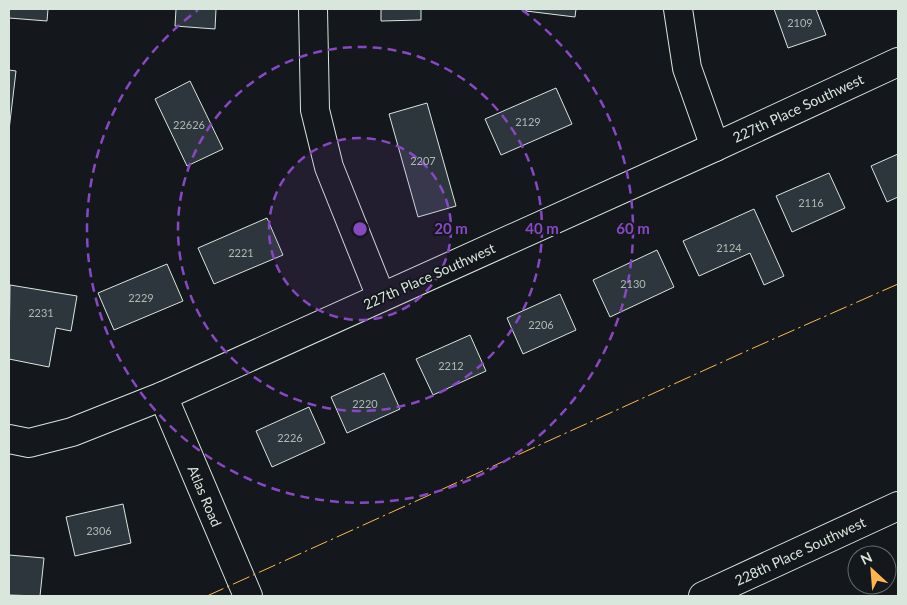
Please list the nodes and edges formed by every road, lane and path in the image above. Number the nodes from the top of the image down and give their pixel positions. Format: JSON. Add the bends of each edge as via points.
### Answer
{"nodes":[{"id":1,"x":313,"y":9,"type":"edge"},
{"id":2,"x":678,"y":9,"type":"edge"},
{"id":3,"x":898,"y":62,"type":"edge"},
{"id":4,"x":715,"y":147,"type":"junction"},
{"id":5,"x":381,"y":297,"type":"junction"},
{"id":6,"x":163,"y":396,"type":"junction"},
{"id":7,"x":9,"y":439,"type":"edge"},
{"id":8,"x":898,"y":506,"type":"edge"},
{"id":9,"x":248,"y":596,"type":"edge"},
{"id":10,"x":703,"y":596,"type":"edge"}],
"edges":[{"from":1,"to":5,"type":"street","via":[[316,110],[329,167]]},
{"from":2,"to":4,"type":"street","via":[[687,68]]},
{"from":3,"to":4,"type":"street","name":"227th Place Southwest"},
{"from":4,"to":5,"type":"street","name":"227th Place Southwest"},
{"from":5,"to":6,"type":"street","name":"227th Place Southwest"},
{"from":6,"to":7,"type":"street","name":"227th Place Southwest","via":[[72,432],[29,443]]},
{"from":6,"to":9,"type":"street","name":"Atlas Road"},
{"from":8,"to":10,"type":"street","name":"228th Place Southwest"}]}
